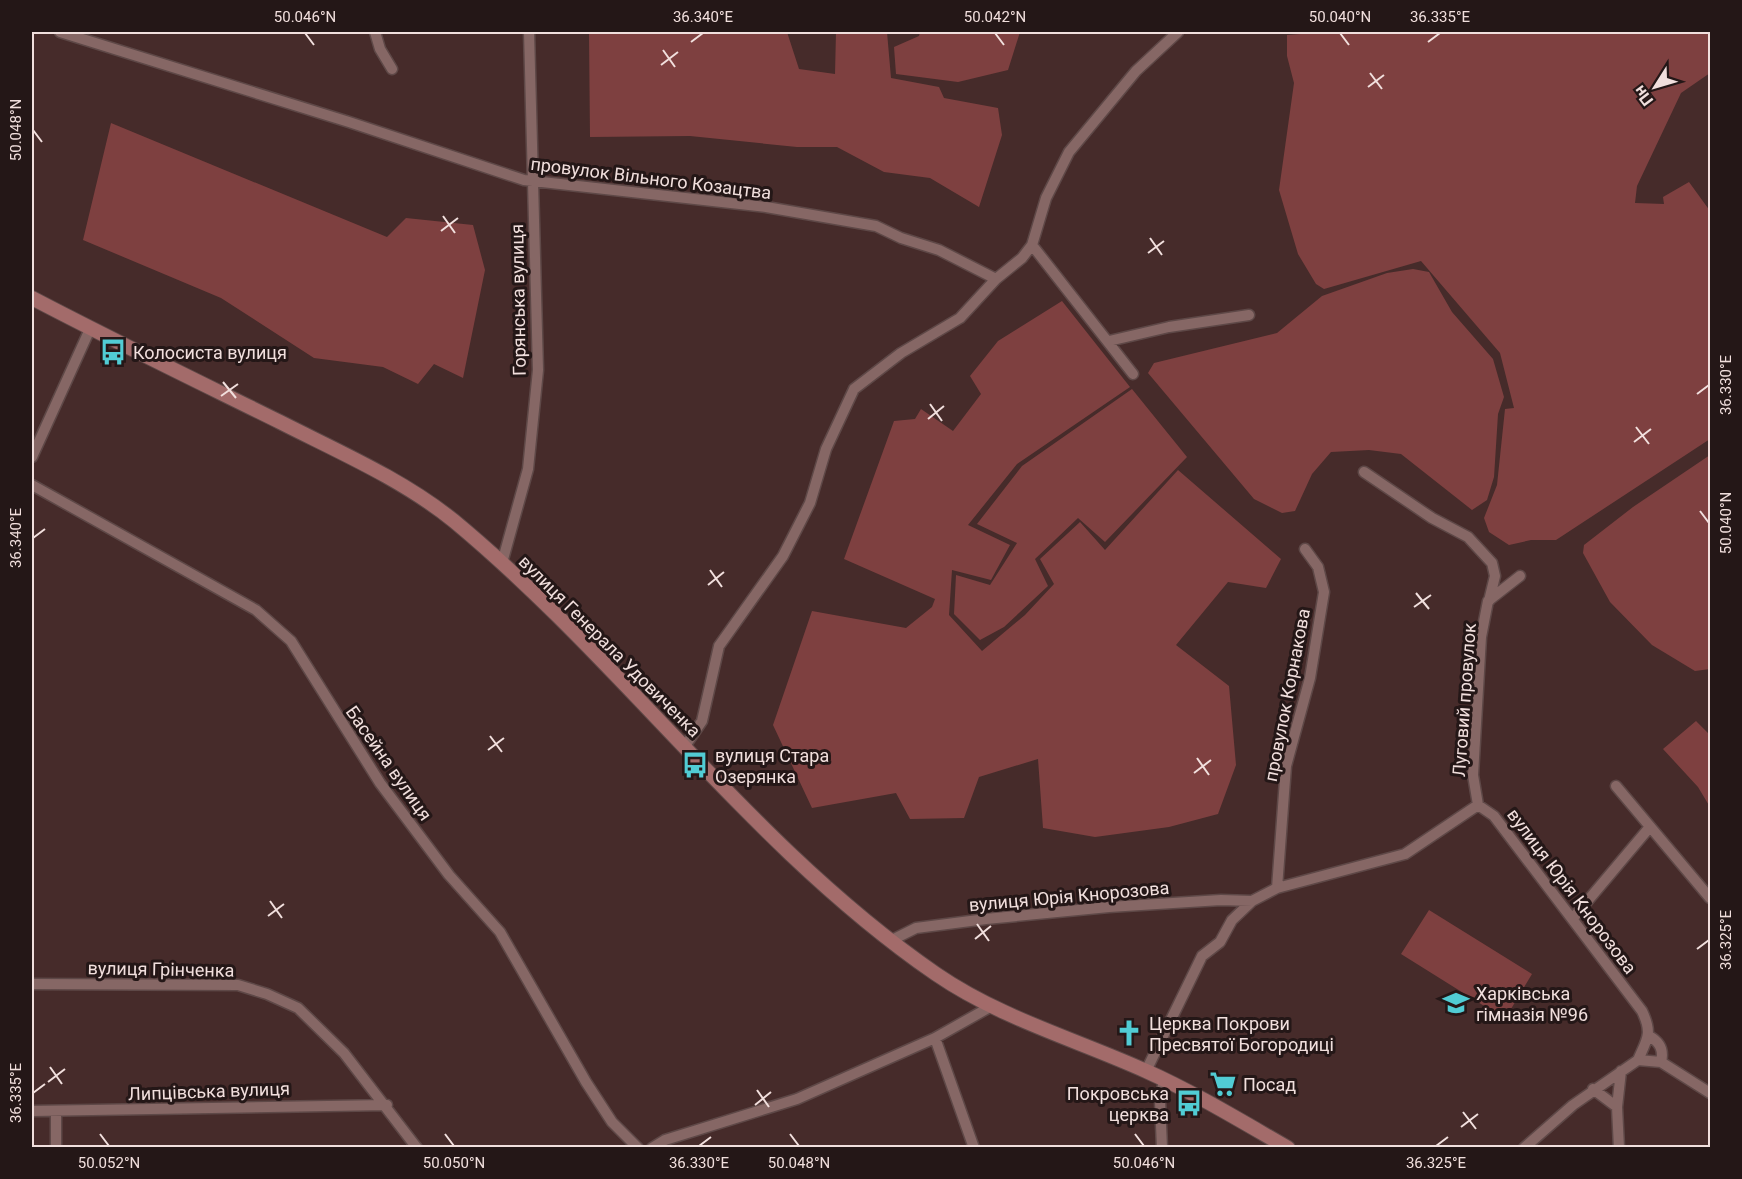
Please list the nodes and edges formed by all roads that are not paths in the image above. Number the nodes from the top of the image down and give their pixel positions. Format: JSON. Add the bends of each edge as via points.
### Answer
{"nodes":[{"id":1,"x":60,"y":32,"type":"edge"},
{"id":2,"x":375,"y":32,"type":"edge"},
{"id":3,"x":530,"y":32,"type":"edge"},
{"id":4,"x":1178,"y":32,"type":"edge"},
{"id":5,"x":392,"y":69,"type":"dead end"},
{"id":6,"x":531,"y":181,"type":"junction"},
{"id":7,"x":1032,"y":245,"type":"junction"},
{"id":8,"x":996,"y":279,"type":"junction"},
{"id":9,"x":32,"y":298,"type":"edge"},
{"id":10,"x":1249,"y":315,"type":"dead end"},
{"id":11,"x":90,"y":329,"type":"junction"},
{"id":12,"x":1109,"y":341,"type":"junction"},
{"id":13,"x":1133,"y":374,"type":"dead end"},
{"id":14,"x":32,"y":457,"type":"edge"},
{"id":15,"x":1364,"y":472,"type":"dead end"},
{"id":16,"x":32,"y":485,"type":"edge"},
{"id":17,"x":1305,"y":549,"type":"dead end"},
{"id":18,"x":502,"y":563,"type":"junction"},
{"id":19,"x":1520,"y":576,"type":"dead end"},
{"id":20,"x":1488,"y":601,"type":"junction"},
{"id":21,"x":685,"y":746,"type":"junction"},
{"id":22,"x":1616,"y":786,"type":"dead end"},
{"id":23,"x":1478,"y":805,"type":"junction"},
{"id":24,"x":1649,"y":828,"type":"junction"},
{"id":25,"x":1277,"y":888,"type":"junction"},
{"id":26,"x":1710,"y":898,"type":"edge"},
{"id":27,"x":1252,"y":901,"type":"junction"},
{"id":28,"x":1574,"y":917,"type":"junction"},
{"id":29,"x":892,"y":940,"type":"junction"},
{"id":30,"x":32,"y":984,"type":"edge"},
{"id":31,"x":990,"y":1007,"type":"junction"},
{"id":32,"x":1649,"y":1036,"type":"junction"},
{"id":33,"x":935,"y":1038,"type":"junction"},
{"id":34,"x":1638,"y":1060,"type":"junction"},
{"id":35,"x":1661,"y":1062,"type":"junction"},
{"id":36,"x":1146,"y":1071,"type":"junction"},
{"id":37,"x":1621,"y":1071,"type":"junction"},
{"id":38,"x":1164,"y":1080,"type":"junction"},
{"id":39,"x":1593,"y":1089,"type":"junction"},
{"id":40,"x":1710,"y":1093,"type":"edge"},
{"id":41,"x":387,"y":1105,"type":"junction"},
{"id":42,"x":1617,"y":1107,"type":"junction"},
{"id":43,"x":32,"y":1111,"type":"edge"},
{"id":44,"x":56,"y":1111,"type":"junction"},
{"id":45,"x":56,"y":1148,"type":"edge"},
{"id":46,"x":417,"y":1148,"type":"edge"},
{"id":47,"x":638,"y":1148,"type":"edge"},
{"id":48,"x":652,"y":1148,"type":"edge"},
{"id":49,"x":974,"y":1148,"type":"edge"},
{"id":50,"x":1162,"y":1148,"type":"edge"},
{"id":51,"x":1288,"y":1148,"type":"edge"},
{"id":52,"x":1524,"y":1148,"type":"edge"},
{"id":53,"x":1619,"y":1148,"type":"edge"}],
"edges":[{"from":1,"to":6,"type":"street","name":"провулок Вільного Козацтва"},
{"from":2,"to":5,"type":"street"},
{"from":3,"to":6,"type":"street","name":"Горянська вулиця"},
{"from":4,"to":7,"type":"street","via":[[1136,71],[1069,152],[1046,198]]},
{"from":6,"to":8,"type":"street","name":"провулок Вільного Козацтва","via":[[766,207],[876,226],[939,250]]},
{"from":6,"to":18,"type":"street","name":"Горянська вулиця","via":[[538,370],[528,469]]},
{"from":7,"to":8,"type":"street"},
{"from":7,"to":12,"type":"street"},
{"from":8,"to":21,"type":"street","via":[[960,318],[901,353],[854,389],[826,449],[805,514],[783,556],[719,646],[702,721]]},
{"from":9,"to":11,"type":"main road","name":"вулиця Генерала Удовиченка"},
{"from":10,"to":12,"type":"street"},
{"from":11,"to":14,"type":"street"},
{"from":11,"to":18,"type":"main road","name":"вулиця Генерала Удовиченка","via":[[374,469],[449,517]]},
{"from":12,"to":13,"type":"street"},
{"from":15,"to":20,"type":"street","via":[[1468,537],[1492,563],[1495,576]]},
{"from":16,"to":47,"type":"street","name":"Басейна вулиця","via":[[256,610],[291,641],[380,783],[449,875],[500,932],[586,1082],[612,1122]]},
{"from":17,"to":25,"type":"street","name":"провулок Корнакова","via":[[1318,567],[1324,592],[1310,678],[1286,766]]},
{"from":18,"to":21,"type":"main road","name":"вулиця Генерала Удовиченка"},
{"from":19,"to":20,"type":"street","name":"Луговий провулок"},
{"from":20,"to":23,"type":"street","name":"Луговий провулок","via":[[1481,636],[1473,765]]},
{"from":21,"to":29,"type":"main road","name":"вулиця Генерала Удовиченка","via":[[795,860]]},
{"from":22,"to":24,"type":"street"},
{"from":23,"to":25,"type":"street","name":"вулиця Юрія Кнорозова","via":[[1405,854]]},
{"from":23,"to":28,"type":"street","name":"вулиця Юрія Кнорозова","via":[[1494,816]]},
{"from":24,"to":26,"type":"street"},
{"from":24,"to":28,"type":"street"},
{"from":25,"to":27,"type":"street","name":"вулиця Юрія Кнорозова"},
{"from":27,"to":29,"type":"street","name":"вулиця Юрія Кнорозова","via":[[1120,906],[986,919],[916,928]]},
{"from":27,"to":36,"type":"street","via":[[1232,920],[1220,942],[1202,956]]},
{"from":28,"to":32,"type":"street","name":"вулиця Юрія Кнорозова","via":[[1642,1011]]},
{"from":29,"to":31,"type":"main road","name":"вулиця Генерала Удовиченка","via":[[937,975]]},
{"from":30,"to":41,"type":"street","name":"вулиця Грінченка","via":[[238,985],[267,994],[298,1008],[344,1053]]},
{"from":31,"to":33,"type":"street"},
{"from":31,"to":36,"type":"main road","name":"вулиця Генерала Удовиченка"},
{"from":32,"to":34,"type":"street"},
{"from":32,"to":35,"type":"street","name":"вулиця Юрія Кнорозова","via":[[1662,1049]]},
{"from":33,"to":48,"type":"street","via":[[797,1099],[665,1140]]},
{"from":33,"to":49,"type":"street"},
{"from":34,"to":35,"type":"street"},
{"from":34,"to":37,"type":"street"},
{"from":35,"to":40,"type":"street"},
{"from":36,"to":38,"type":"main road","name":"вулиця Генерала Удовиченка"},
{"from":37,"to":39,"type":"street"},
{"from":37,"to":42,"type":"street"},
{"from":38,"to":50,"type":"street","via":[[1160,1101]]},
{"from":38,"to":51,"type":"main road","name":"вулиця Генерала Удовиченка"},
{"from":39,"to":42,"type":"street"},
{"from":39,"to":52,"type":"street"},
{"from":41,"to":44,"type":"street","name":"Липцівська вулиця"},
{"from":41,"to":46,"type":"street","name":"вулиця Грінченка"},
{"from":42,"to":53,"type":"street"},
{"from":43,"to":44,"type":"street","name":"Липцівська вулиця"},
{"from":44,"to":45,"type":"street"}]}
